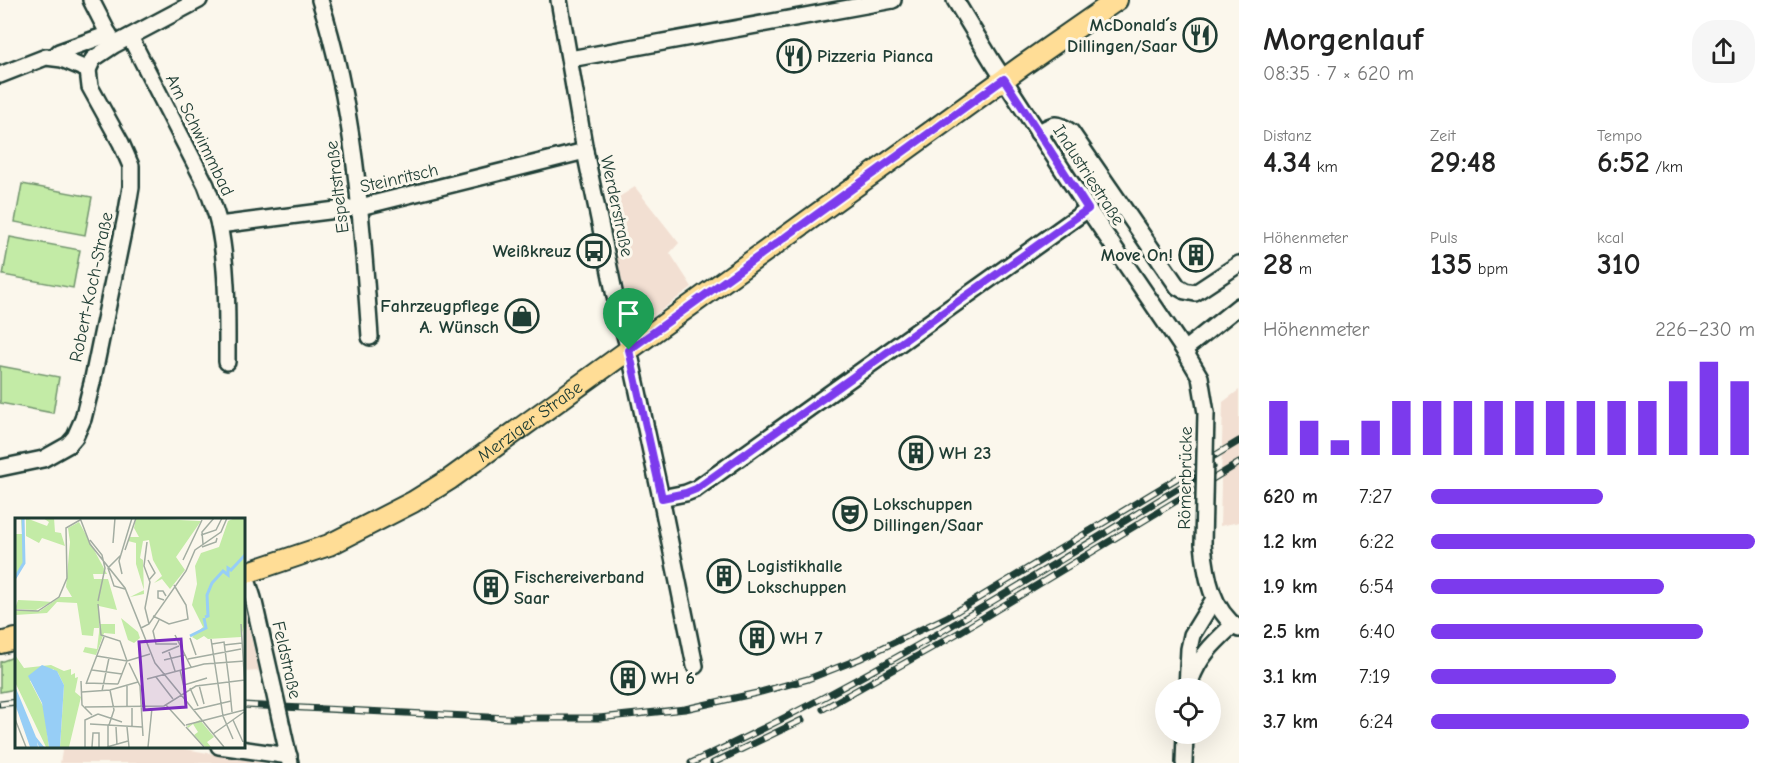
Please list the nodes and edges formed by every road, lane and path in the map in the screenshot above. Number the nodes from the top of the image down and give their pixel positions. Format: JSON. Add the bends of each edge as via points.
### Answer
{"nodes":[{"id":1,"x":91,"y":0,"type":"edge"},
{"id":2,"x":199,"y":0,"type":"edge"},
{"id":3,"x":320,"y":0,"type":"edge"},
{"id":4,"x":559,"y":0,"type":"edge"},
{"id":5,"x":893,"y":0,"type":"edge"},
{"id":6,"x":955,"y":0,"type":"edge"},
{"id":7,"x":1117,"y":0,"type":"edge"},
{"id":8,"x":848,"y":5,"type":"edge"},
{"id":9,"x":130,"y":37,"type":"junction"},
{"id":10,"x":112,"y":40,"type":"junction"},
{"id":11,"x":54,"y":57,"type":"junction"},
{"id":12,"x":570,"y":59,"type":"junction"},
{"id":13,"x":88,"y":70,"type":"junction"},
{"id":14,"x":0,"y":75,"type":"edge"},
{"id":15,"x":1004,"y":79,"type":"junction"},
{"id":16,"x":1038,"y":133,"type":"junction"},
{"id":17,"x":585,"y":151,"type":"junction"},
{"id":18,"x":360,"y":207,"type":"junction"},
{"id":19,"x":1088,"y":209,"type":"junction"},
{"id":20,"x":219,"y":225,"type":"junction"},
{"id":21,"x":1239,"y":264,"type":"edge"},
{"id":22,"x":1239,"y":306,"type":"edge"},
{"id":23,"x":370,"y":337,"type":"dead end"},
{"id":24,"x":629,"y":350,"type":"junction"},
{"id":25,"x":1184,"y":350,"type":"junction"},
{"id":26,"x":227,"y":362,"type":"dead end"},
{"id":27,"x":1206,"y":413,"type":"joint"},
{"id":28,"x":0,"y":468,"type":"edge"},
{"id":29,"x":662,"y":498,"type":"junction"},
{"id":30,"x":244,"y":574,"type":"edge"},
{"id":31,"x":1214,"y":599,"type":"junction"},
{"id":32,"x":1236,"y":627,"type":"edge"},
{"id":33,"x":15,"y":639,"type":"edge"},
{"id":34,"x":0,"y":643,"type":"edge"},
{"id":35,"x":694,"y":666,"type":"dead end"},
{"id":36,"x":1188,"y":678,"type":"edge"},
{"id":37,"x":1192,"y":678,"type":"edge"},
{"id":38,"x":1185,"y":744,"type":"edge"},
{"id":39,"x":224,"y":748,"type":"edge"},
{"id":40,"x":289,"y":760,"type":"edge"},
{"id":41,"x":1184,"y":763,"type":"edge"}],
"edges":[{"from":1,"to":10,"type":"street"},
{"from":2,"to":9,"type":"street"},
{"from":3,"to":18,"type":"street","name":"Espeltstraße","via":[[339,65]]},
{"from":4,"to":12,"type":"street","name":"Werderstraße"},
{"from":5,"to":8,"type":"street"},
{"from":6,"to":15,"type":"street","name":"Industriestraße"},
{"from":7,"to":15,"type":"main road","name":"Merziger Straße"},
{"from":8,"to":12,"type":"street"},
{"from":9,"to":10,"type":"street"},
{"from":9,"to":20,"type":"street","name":"Am Schwimmbad","via":[[206,185]]},
{"from":10,"to":11,"type":"street","via":[[59,52]]},
{"from":10,"to":13,"type":"street"},
{"from":11,"to":13,"type":"street"},
{"from":11,"to":14,"type":"street"},
{"from":12,"to":17,"type":"street","name":"Werderstraße"},
{"from":13,"to":28,"type":"street","name":"Robert-Koch-Straße","via":[[90,87],[131,166],[126,217],[92,382],[82,419],[68,445],[43,459]]},
{"from":15,"to":16,"type":"street","name":"Industriestraße"},
{"from":15,"to":24,"type":"main road","name":"Merziger Straße"},
{"from":16,"to":19,"type":"street","name":"Industriestraße"},
{"from":16,"to":21,"type":"street","via":[[1053,124],[1061,124],[1071,132],[1185,291],[1195,293]]},
{"from":17,"to":18,"type":"street","name":"Steinritsch"},
{"from":17,"to":24,"type":"street","name":"Werderstraße"},
{"from":18,"to":20,"type":"street","name":"Steinritsch"},
{"from":18,"to":23,"type":"street","name":"Espeltstraße"},
{"from":19,"to":25,"type":"street","name":"Industriestraße"},
{"from":19,"to":29,"type":"street","via":[[696,489]]},
{"from":20,"to":26,"type":"street","name":"Am Schwimmbad"},
{"from":22,"to":25,"type":"street"},
{"from":24,"to":29,"type":"street","name":"Werderstraße"},
{"from":24,"to":30,"type":"main road","name":"Merziger Straße","via":[[413,502],[329,545]]},
{"from":25,"to":27,"type":"street","name":"Industriestraße","via":[[1200,377]]},
{"from":27,"to":31,"type":"street","name":"Römerbrücke","bridge":true,"via":[[1203,544]]},
{"from":29,"to":35,"type":"street","name":"Werderstraße"},
{"from":30,"to":40,"type":"street","name":"Feldstraße","bridge":true,"via":[[253,598]]},
{"from":31,"to":32,"type":"street"},
{"from":31,"to":36,"type":"street","via":[[1192,635]]},
{"from":32,"to":37,"type":"street","via":[[1208,649]]},
{"from":33,"to":34,"type":"main road"},
{"from":38,"to":41,"type":"street"},
{"from":39,"to":40,"type":"street","name":"Feldstraße"}]}
